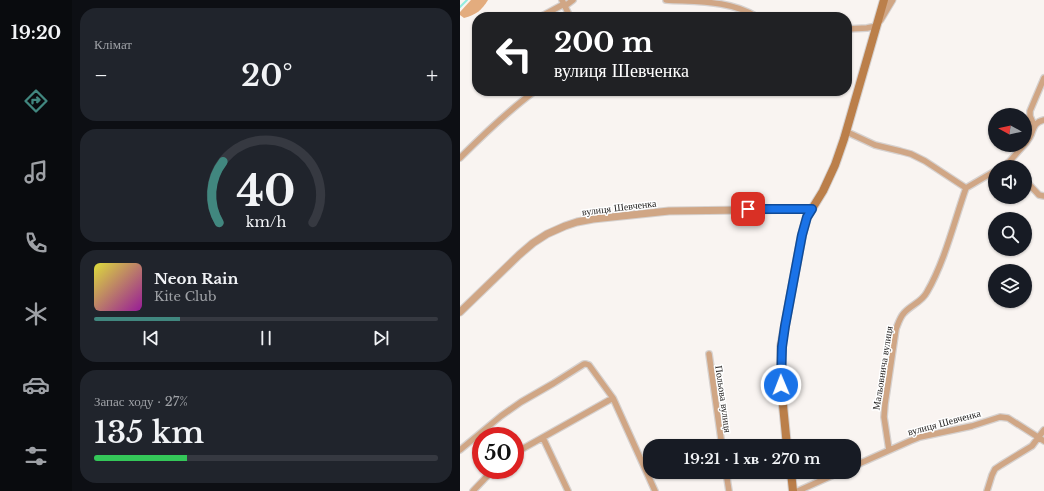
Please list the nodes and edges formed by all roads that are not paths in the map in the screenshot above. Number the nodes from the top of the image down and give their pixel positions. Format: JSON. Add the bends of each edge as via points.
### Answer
{"nodes":[{"id":1,"x":573,"y":0,"type":"edge"},
{"id":2,"x":666,"y":0,"type":"edge"},
{"id":3,"x":884,"y":0,"type":"edge"},
{"id":4,"x":892,"y":0,"type":"edge"},
{"id":5,"x":564,"y":3,"type":"edge"},
{"id":6,"x":549,"y":12,"type":"edge"},
{"id":7,"x":748,"y":12,"type":"edge"},
{"id":8,"x":877,"y":26,"type":"junction"},
{"id":9,"x":852,"y":28,"type":"edge"},
{"id":10,"x":1044,"y":78,"type":"edge"},
{"id":11,"x":528,"y":96,"type":"edge"},
{"id":12,"x":1044,"y":120,"type":"edge"},
{"id":13,"x":1034,"y":125,"type":"junction"},
{"id":14,"x":1032,"y":131,"type":"edge"},
{"id":15,"x":846,"y":132,"type":"junction"},
{"id":16,"x":1018,"y":152,"type":"edge"},
{"id":17,"x":460,"y":158,"type":"edge"},
{"id":18,"x":1011,"y":160,"type":"edge"},
{"id":19,"x":988,"y":175,"type":"edge"},
{"id":20,"x":966,"y":188,"type":"junction"},
{"id":21,"x":1032,"y":189,"type":"edge"},
{"id":22,"x":1044,"y":196,"type":"edge"},
{"id":23,"x":812,"y":209,"type":"junction"},
{"id":24,"x":460,"y":312,"type":"edge"},
{"id":25,"x":709,"y":354,"type":"dead end"},
{"id":26,"x":612,"y":398,"type":"junction"},
{"id":27,"x":1044,"y":430,"type":"edge"},
{"id":28,"x":543,"y":438,"type":"junction"},
{"id":29,"x":721,"y":439,"type":"edge"},
{"id":30,"x":786,"y":439,"type":"edge"},
{"id":31,"x":1041,"y":440,"type":"edge"},
{"id":32,"x":524,"y":448,"type":"edge"},
{"id":33,"x":460,"y":450,"type":"edge"},
{"id":34,"x":889,"y":450,"type":"junction"},
{"id":35,"x":861,"y":463,"type":"edge"},
{"id":36,"x":484,"y":479,"type":"edge"},
{"id":37,"x":727,"y":479,"type":"edge"},
{"id":38,"x":792,"y":479,"type":"edge"},
{"id":39,"x":825,"y":479,"type":"edge"},
{"id":40,"x":474,"y":490,"type":"edge"},
{"id":41,"x":568,"y":491,"type":"edge"},
{"id":42,"x":655,"y":491,"type":"edge"},
{"id":43,"x":729,"y":491,"type":"edge"},
{"id":44,"x":793,"y":491,"type":"edge"},
{"id":45,"x":798,"y":491,"type":"edge"},
{"id":46,"x":987,"y":491,"type":"edge"}],
"edges":[{"from":1,"to":5,"type":"street"},
{"from":2,"to":7,"type":"street","via":[[729,5]]},
{"from":3,"to":8,"type":"main road"},
{"from":4,"to":8,"type":"street"},
{"from":5,"to":6,"type":"street"},
{"from":8,"to":9,"type":"street"},
{"from":8,"to":15,"type":"main road"},
{"from":10,"to":13,"type":"street","via":[[1030,111]]},
{"from":11,"to":17,"type":"street"},
{"from":12,"to":13,"type":"street"},
{"from":13,"to":14,"type":"street"},
{"from":15,"to":20,"type":"street","via":[[875,145],[911,154]]},
{"from":15,"to":23,"type":"main road","via":[[832,173]]},
{"from":16,"to":18,"type":"street"},
{"from":19,"to":20,"type":"street"},
{"from":20,"to":34,"type":"street","name":"Мальовнича вулиця","via":[[936,276],[920,301],[904,313],[896,329],[884,417]]},
{"from":21,"to":22,"type":"street"},
{"from":23,"to":24,"type":"street","name":"вулиця Шевченка","via":[[669,211],[577,222],[547,234],[533,243]]},
{"from":23,"to":30,"type":"main road","via":[[802,235],[782,347],[781,385]]},
{"from":25,"to":29,"type":"street","name":"Польова вулиця"},
{"from":26,"to":28,"type":"street"},
{"from":26,"to":33,"type":"street","via":[[589,365],[584,364],[521,402]]},
{"from":26,"to":42,"type":"street"},
{"from":27,"to":31,"type":"street"},
{"from":28,"to":32,"type":"street"},
{"from":28,"to":41,"type":"street"},
{"from":31,"to":34,"type":"street","name":"вулиця Шевченка","via":[[1008,418],[1000,417],[920,437]]},
{"from":31,"to":46,"type":"street","via":[[995,469]]},
{"from":34,"to":35,"type":"street","name":"вулиця Шевченка"},
{"from":36,"to":40,"type":"street"},
{"from":37,"to":43,"type":"street"},
{"from":38,"to":44,"type":"main road"},
{"from":39,"to":45,"type":"street"}]}
